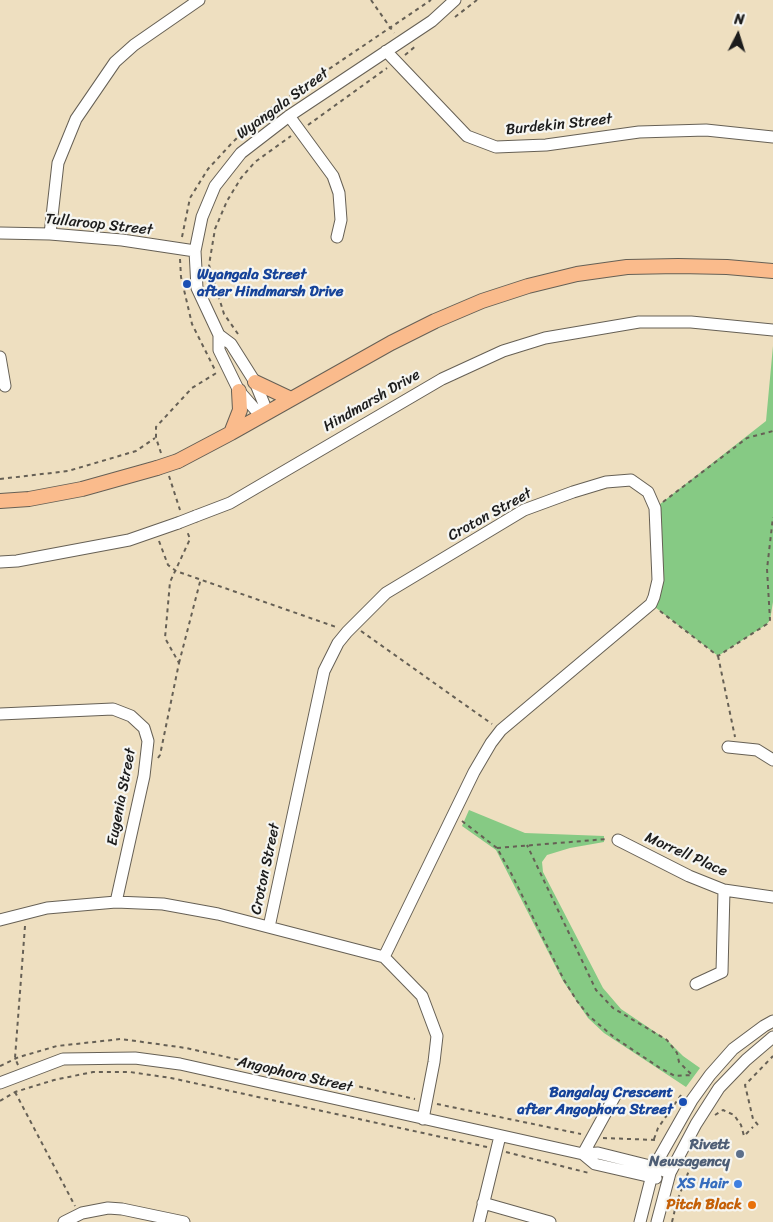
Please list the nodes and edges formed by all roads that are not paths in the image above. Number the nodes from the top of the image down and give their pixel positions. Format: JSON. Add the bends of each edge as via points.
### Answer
{"nodes":[{"id":1,"x":199,"y":0,"type":"edge"},
{"id":2,"x":456,"y":0,"type":"edge"},
{"id":3,"x":386,"y":51,"type":"junction"},
{"id":4,"x":289,"y":116,"type":"junction"},
{"id":5,"x":773,"y":137,"type":"edge"},
{"id":6,"x":0,"y":233,"type":"edge"},
{"id":7,"x":50,"y":234,"type":"junction"},
{"id":8,"x":338,"y":237,"type":"dead end"},
{"id":9,"x":196,"y":251,"type":"junction"},
{"id":10,"x":773,"y":271,"type":"edge"},
{"id":11,"x":773,"y":330,"type":"edge"},
{"id":12,"x":219,"y":335,"type":"junction"},
{"id":13,"x":0,"y":357,"type":"edge"},
{"id":14,"x":255,"y":382,"type":"junction"},
{"id":15,"x":5,"y":386,"type":"dead end"},
{"id":16,"x":239,"y":390,"type":"junction"},
{"id":17,"x":291,"y":399,"type":"junction"},
{"id":18,"x":261,"y":416,"type":"junction"},
{"id":19,"x":231,"y":433,"type":"junction"},
{"id":20,"x":0,"y":501,"type":"edge"},
{"id":21,"x":0,"y":562,"type":"edge"},
{"id":22,"x":0,"y":714,"type":"edge"},
{"id":23,"x":728,"y":747,"type":"road end"},
{"id":24,"x":773,"y":760,"type":"edge"},
{"id":25,"x":618,"y":840,"type":"road end"},
{"id":26,"x":724,"y":890,"type":"junction"},
{"id":27,"x":773,"y":897,"type":"edge"},
{"id":28,"x":116,"y":902,"type":"junction"},
{"id":29,"x":0,"y":920,"type":"edge"},
{"id":30,"x":269,"y":927,"type":"junction"},
{"id":31,"x":384,"y":957,"type":"junction"},
{"id":32,"x":696,"y":984,"type":"dead end"},
{"id":33,"x":773,"y":1021,"type":"edge"},
{"id":34,"x":773,"y":1037,"type":"edge"},
{"id":35,"x":4,"y":1081,"type":"edge"},
{"id":36,"x":616,"y":1094,"type":"dead end"},
{"id":37,"x":423,"y":1119,"type":"junction"},
{"id":38,"x":500,"y":1136,"type":"junction"},
{"id":39,"x":583,"y":1154,"type":"junction"},
{"id":40,"x":652,"y":1172,"type":"junction"},
{"id":41,"x":669,"y":1177,"type":"junction"},
{"id":42,"x":483,"y":1202,"type":"junction"},
{"id":43,"x":180,"y":1221,"type":"edge"},
{"id":44,"x":64,"y":1222,"type":"edge"},
{"id":45,"x":479,"y":1222,"type":"edge"},
{"id":46,"x":550,"y":1222,"type":"edge"},
{"id":47,"x":640,"y":1222,"type":"edge"},
{"id":48,"x":657,"y":1222,"type":"edge"}],
"edges":[{"from":1,"to":7,"type":"street","via":[[115,62],[76,119],[58,163]]},
{"from":2,"to":3,"type":"street","name":"Wyangala Street","via":[[432,21]]},
{"from":3,"to":4,"type":"street","name":"Wyangala Street"},
{"from":3,"to":5,"type":"street","name":"Burdekin Street","via":[[467,136],[496,147],[546,145],[639,132],[706,130]]},
{"from":4,"to":8,"type":"street","via":[[333,176],[339,193],[341,220]]},
{"from":4,"to":9,"type":"street","name":"Wyangala Street","via":[[241,153],[215,186],[202,217]]},
{"from":6,"to":7,"type":"street","name":"Tullaroop Street"},
{"from":7,"to":9,"type":"street","name":"Tullaroop Street"},
{"from":9,"to":12,"type":"street","name":"Wyangala Street","via":[[197,288]]},
{"from":10,"to":17,"type":"main road","via":[[678,266],[627,268],[577,274],[528,286],[435,321]]},
{"from":11,"to":21,"type":"street","name":"Hindmarsh Drive","bridge":true,"via":[[691,322],[639,322],[554,336],[520,346],[442,378],[230,503],[129,540]]},
{"from":12,"to":14,"type":"street","name":"Wyangala Street","via":[[231,344]]},
{"from":12,"to":16,"type":"street","name":"Wyangala Street","via":[[219,350]]},
{"from":13,"to":15,"type":"street"},
{"from":14,"to":17,"type":"main road"},
{"from":14,"to":18,"type":"street","name":"Wyangala Street","via":[[264,404]]},
{"from":16,"to":18,"type":"street","name":"Wyangala Street"},
{"from":16,"to":19,"type":"main road","via":[[240,410]]},
{"from":17,"to":18,"type":"main road"},
{"from":18,"to":19,"type":"main road"},
{"from":19,"to":20,"type":"main road","bridge":true,"via":[[162,466],[82,489]]},
{"from":22,"to":28,"type":"street","name":"Eugenia Street","via":[[113,709],[131,716],[144,728],[148,741],[144,773]]},
{"from":23,"to":24,"type":"street","via":[[757,750]]},
{"from":25,"to":26,"type":"street","name":"Morrell Place"},
{"from":26,"to":27,"type":"street","name":"Morrell Place"},
{"from":26,"to":32,"type":"street","via":[[722,972]]},
{"from":28,"to":29,"type":"street","via":[[46,908]]},
{"from":28,"to":30,"type":"street","via":[[163,904]]},
{"from":30,"to":31,"type":"street"},
{"from":30,"to":31,"type":"street","name":"Croton Street","via":[[324,671],[338,643],[386,593],[524,510],[606,482],[631,480],[648,492],[655,508],[658,585],[651,604],[501,730],[491,743]]},
{"from":31,"to":37,"type":"street","via":[[422,996],[436,1036]]},
{"from":33,"to":40,"type":"street","via":[[733,1049],[710,1075],[692,1100]]},
{"from":34,"to":41,"type":"street","via":[[719,1088]]},
{"from":35,"to":37,"type":"street","name":"Angophora Street","via":[[63,1058],[135,1058],[180,1064]]},
{"from":36,"to":39,"type":"street"},
{"from":37,"to":38,"type":"street","name":"Angophora Street"},
{"from":38,"to":39,"type":"street","name":"Angophora Street"},
{"from":38,"to":42,"type":"street"},
{"from":39,"to":40,"type":"street","name":"Angophora Street","via":[[598,1153]]},
{"from":40,"to":41,"type":"street","name":"Angophora Street"},
{"from":40,"to":47,"type":"street"},
{"from":41,"to":48,"type":"street"},
{"from":42,"to":45,"type":"street"},
{"from":42,"to":46,"type":"street"},
{"from":43,"to":44,"type":"street","via":[[108,1208],[79,1214]]}]}
